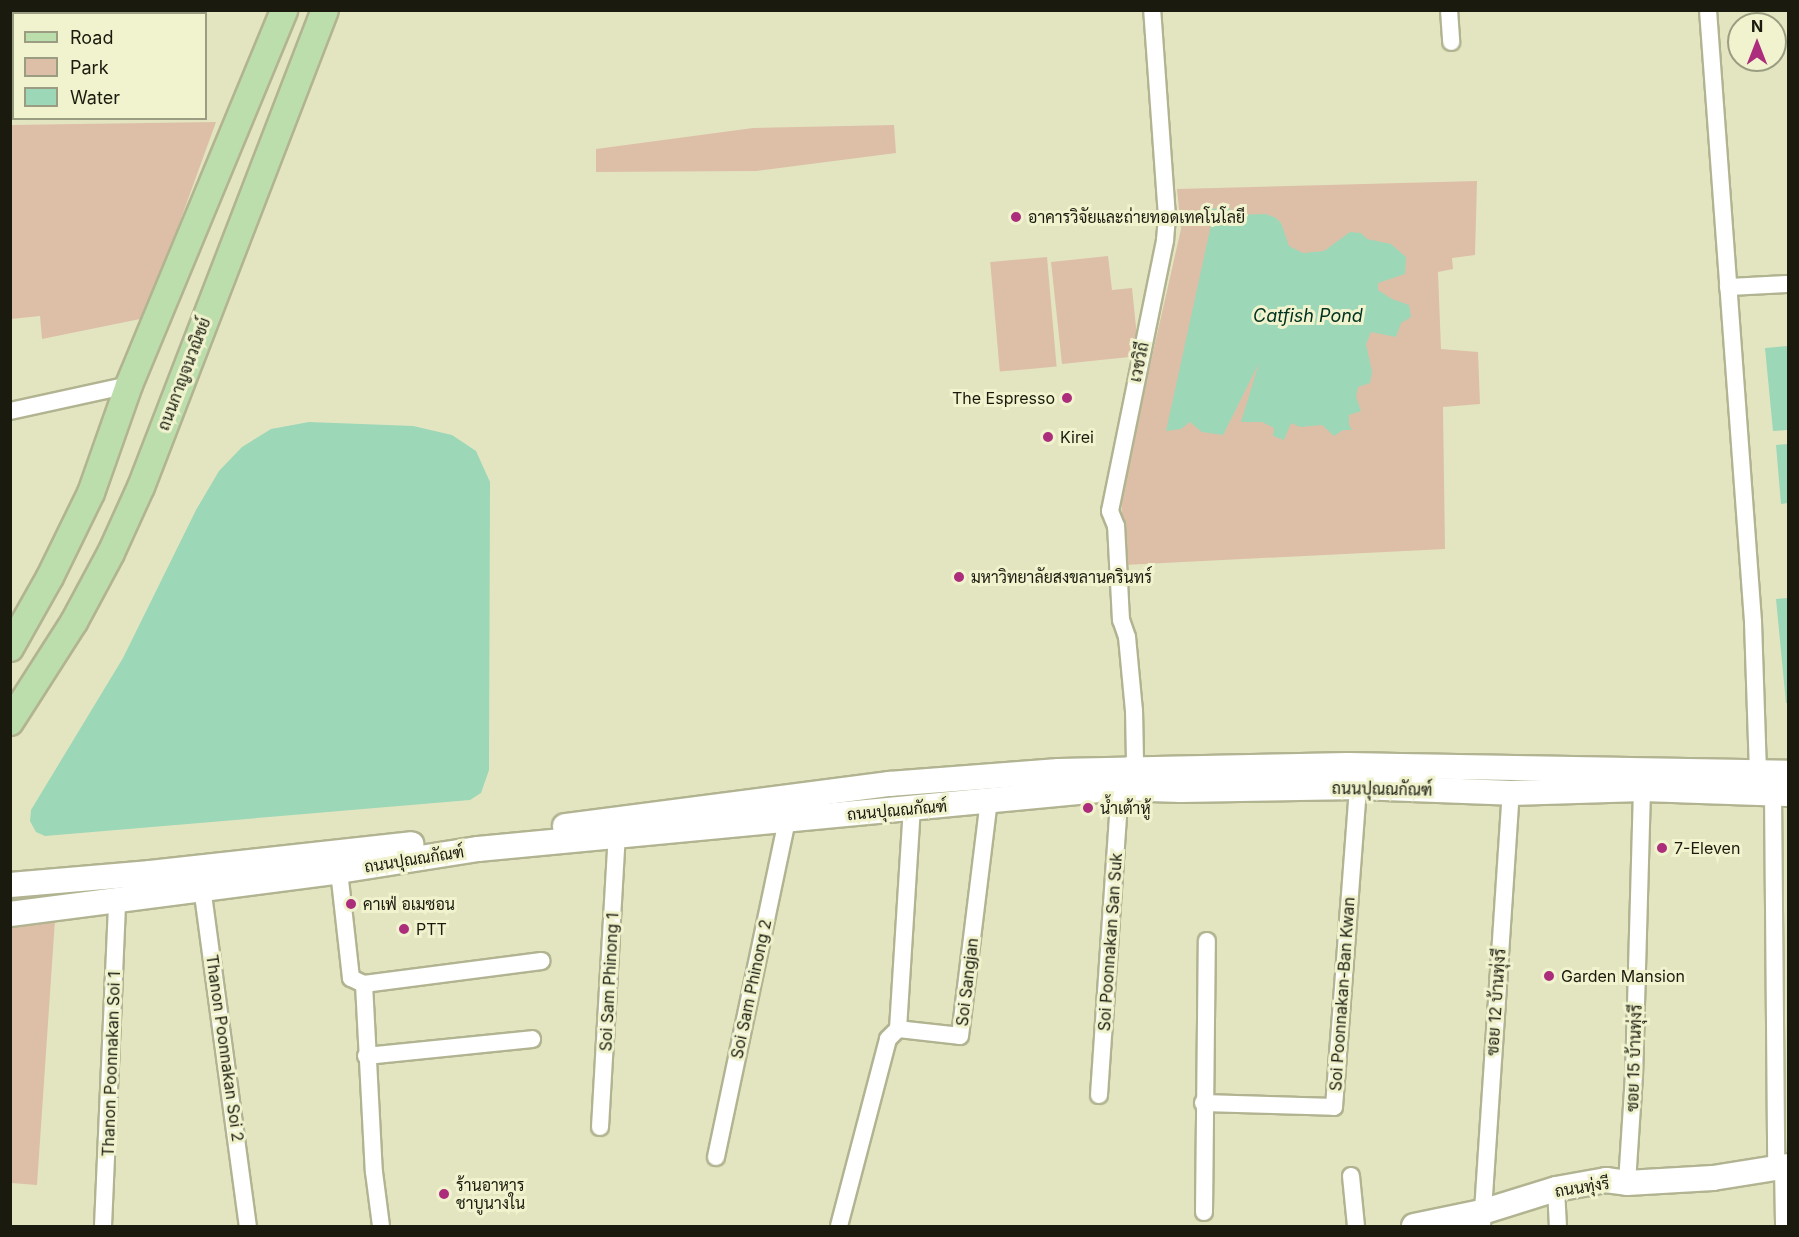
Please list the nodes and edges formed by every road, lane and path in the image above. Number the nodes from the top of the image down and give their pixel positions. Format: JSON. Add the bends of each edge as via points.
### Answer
{"nodes":[{"id":1,"x":284,"y":10,"type":"edge"},
{"id":2,"x":325,"y":10,"type":"edge"},
{"id":3,"x":1152,"y":10,"type":"edge"},
{"id":4,"x":1449,"y":10,"type":"edge"},
{"id":5,"x":1708,"y":10,"type":"edge"},
{"id":6,"x":1451,"y":42,"type":"dead end"},
{"id":7,"x":1788,"y":285,"type":"edge"},
{"id":8,"x":1728,"y":287,"type":"junction"},
{"id":9,"x":129,"y":385,"type":"junction"},
{"id":10,"x":10,"y":411,"type":"edge"},
{"id":11,"x":10,"y":648,"type":"edge"},
{"id":12,"x":10,"y":722,"type":"edge"},
{"id":13,"x":1512,"y":766,"type":"junction"},
{"id":14,"x":1758,"y":772,"type":"junction"},
{"id":15,"x":1788,"y":773,"type":"edge"},
{"id":16,"x":1122,"y":779,"type":"junction"},
{"id":17,"x":1358,"y":787,"type":"junction"},
{"id":18,"x":1642,"y":789,"type":"junction"},
{"id":19,"x":1511,"y":793,"type":"junction"},
{"id":20,"x":1781,"y":794,"type":"edge"},
{"id":21,"x":989,"y":801,"type":"junction"},
{"id":22,"x":912,"y":808,"type":"junction"},
{"id":23,"x":787,"y":821,"type":"junction"},
{"id":24,"x":617,"y":836,"type":"junction"},
{"id":25,"x":339,"y":871,"type":"junction"},
{"id":26,"x":201,"y":877,"type":"junction"},
{"id":27,"x":10,"y":885,"type":"edge"},
{"id":28,"x":117,"y":901,"type":"junction"},
{"id":29,"x":10,"y":914,"type":"edge"},
{"id":30,"x":1207,"y":941,"type":"dead end"},
{"id":31,"x":542,"y":961,"type":"dead end"},
{"id":32,"x":364,"y":984,"type":"junction"},
{"id":33,"x":898,"y":1029,"type":"junction"},
{"id":34,"x":532,"y":1039,"type":"dead end"},
{"id":35,"x":366,"y":1056,"type":"junction"},
{"id":36,"x":1100,"y":1095,"type":"dead end"},
{"id":37,"x":1203,"y":1103,"type":"junction"},
{"id":38,"x":600,"y":1127,"type":"dead end"},
{"id":39,"x":716,"y":1157,"type":"dead end"},
{"id":40,"x":1783,"y":1167,"type":"edge"},
{"id":41,"x":1351,"y":1176,"type":"dead end"},
{"id":42,"x":1627,"y":1183,"type":"junction"},
{"id":43,"x":1556,"y":1190,"type":"junction"},
{"id":44,"x":1204,"y":1212,"type":"dead end"},
{"id":45,"x":1482,"y":1219,"type":"edge"},
{"id":46,"x":103,"y":1227,"type":"edge"},
{"id":47,"x":248,"y":1227,"type":"edge"},
{"id":48,"x":381,"y":1227,"type":"edge"},
{"id":49,"x":839,"y":1227,"type":"edge"},
{"id":50,"x":1356,"y":1227,"type":"edge"},
{"id":51,"x":1414,"y":1227,"type":"edge"},
{"id":52,"x":1558,"y":1227,"type":"edge"},
{"id":53,"x":1784,"y":1227,"type":"edge"}],
"edges":[{"from":1,"to":9,"type":"main road"},
{"from":2,"to":12,"type":"main road","name":"ถนนกาญจนวณิชย์","via":[[141,487],[74,622]]},
{"from":3,"to":16,"type":"street","name":"เวชวิถี","via":[[1167,217],[1110,511],[1116,526],[1121,620],[1127,638],[1134,711],[1135,761]]},
{"from":4,"to":6,"type":"street"},
{"from":5,"to":8,"type":"street"},
{"from":7,"to":8,"type":"street"},
{"from":8,"to":14,"type":"street","via":[[1753,622]]},
{"from":9,"to":10,"type":"street"},
{"from":9,"to":11,"type":"main road","via":[[91,493]]},
{"from":13,"to":14,"type":"street","name":"ถนนปุณณกัณฑ์"},
{"from":13,"to":16,"type":"street","name":"ถนนปุณณกัณฑ์","via":[[1348,765]]},
{"from":13,"to":19,"type":"street"},
{"from":14,"to":15,"type":"street","name":"ถนนปุณณกัณฑ์"},
{"from":16,"to":17,"type":"street","name":"ถนนปุณณกัณฑ์","via":[[1181,790]]},
{"from":16,"to":21,"type":"street","name":"ถนนปุณณกัณฑ์"},
{"from":16,"to":26,"type":"street","name":"ถนนปุณณกัณฑ์","via":[[1059,771],[889,783]]},
{"from":16,"to":36,"type":"street","name":"Soi Poonnakan San Suk"},
{"from":17,"to":19,"type":"street","name":"ถนนปุณณกัณฑ์"},
{"from":17,"to":37,"type":"street","name":"Soi Poonnakan-Ban Kwan","via":[[1334,1107]]},
{"from":18,"to":19,"type":"street","name":"ถนนปุณณกัณฑ์"},
{"from":18,"to":20,"type":"street","name":"ถนนปุณณกัณฑ์"},
{"from":18,"to":42,"type":"street","name":"ซอย 15 บ้านทุ่งรี"},
{"from":19,"to":45,"type":"street","name":"ซอย 12 บ้านทุ่งรี"},
{"from":20,"to":40,"type":"street"},
{"from":21,"to":22,"type":"street","name":"ถนนปุณณกัณฑ์"},
{"from":21,"to":33,"type":"street","name":"Soi Sangjan","via":[[960,1036]]},
{"from":22,"to":23,"type":"street","name":"ถนนปุณณกัณฑ์"},
{"from":22,"to":33,"type":"street"},
{"from":23,"to":24,"type":"street","name":"ถนนปุณณกัณฑ์"},
{"from":23,"to":39,"type":"street","name":"Soi Sam Phinong 2"},
{"from":24,"to":25,"type":"street","name":"ถนนปุณณกัณฑ์","via":[[477,849]]},
{"from":24,"to":38,"type":"street","name":"Soi Sam Phinong 1"},
{"from":25,"to":26,"type":"street","name":"ถนนปุณณกัณฑ์"},
{"from":25,"to":32,"type":"street","via":[[351,978]]},
{"from":26,"to":27,"type":"street","name":"ถนนปุณณกัณฑ์"},
{"from":26,"to":28,"type":"street","name":"ถนนปุณณกัณฑ์"},
{"from":26,"to":47,"type":"street","name":"Thanon Poonnakan Soi 2"},
{"from":28,"to":29,"type":"street","name":"ถนนปุณณกัณฑ์"},
{"from":28,"to":46,"type":"street","name":"Thanon Poonnakan Soi 1"},
{"from":30,"to":37,"type":"street"},
{"from":31,"to":32,"type":"street"},
{"from":32,"to":35,"type":"street"},
{"from":33,"to":49,"type":"street","via":[[888,1039]]},
{"from":34,"to":35,"type":"street"},
{"from":35,"to":48,"type":"street"},
{"from":37,"to":44,"type":"street"},
{"from":40,"to":42,"type":"street","name":"ถนนทุ่งรี","via":[[1713,1178]]},
{"from":40,"to":53,"type":"street"},
{"from":41,"to":50,"type":"street"},
{"from":42,"to":43,"type":"street","name":"ถนนทุ่งรี","via":[[1606,1180]]},
{"from":43,"to":45,"type":"street","name":"ถนนทุ่งรี"},
{"from":43,"to":52,"type":"street"},
{"from":45,"to":51,"type":"street","name":"ถนนทุ่งรี"}]}
